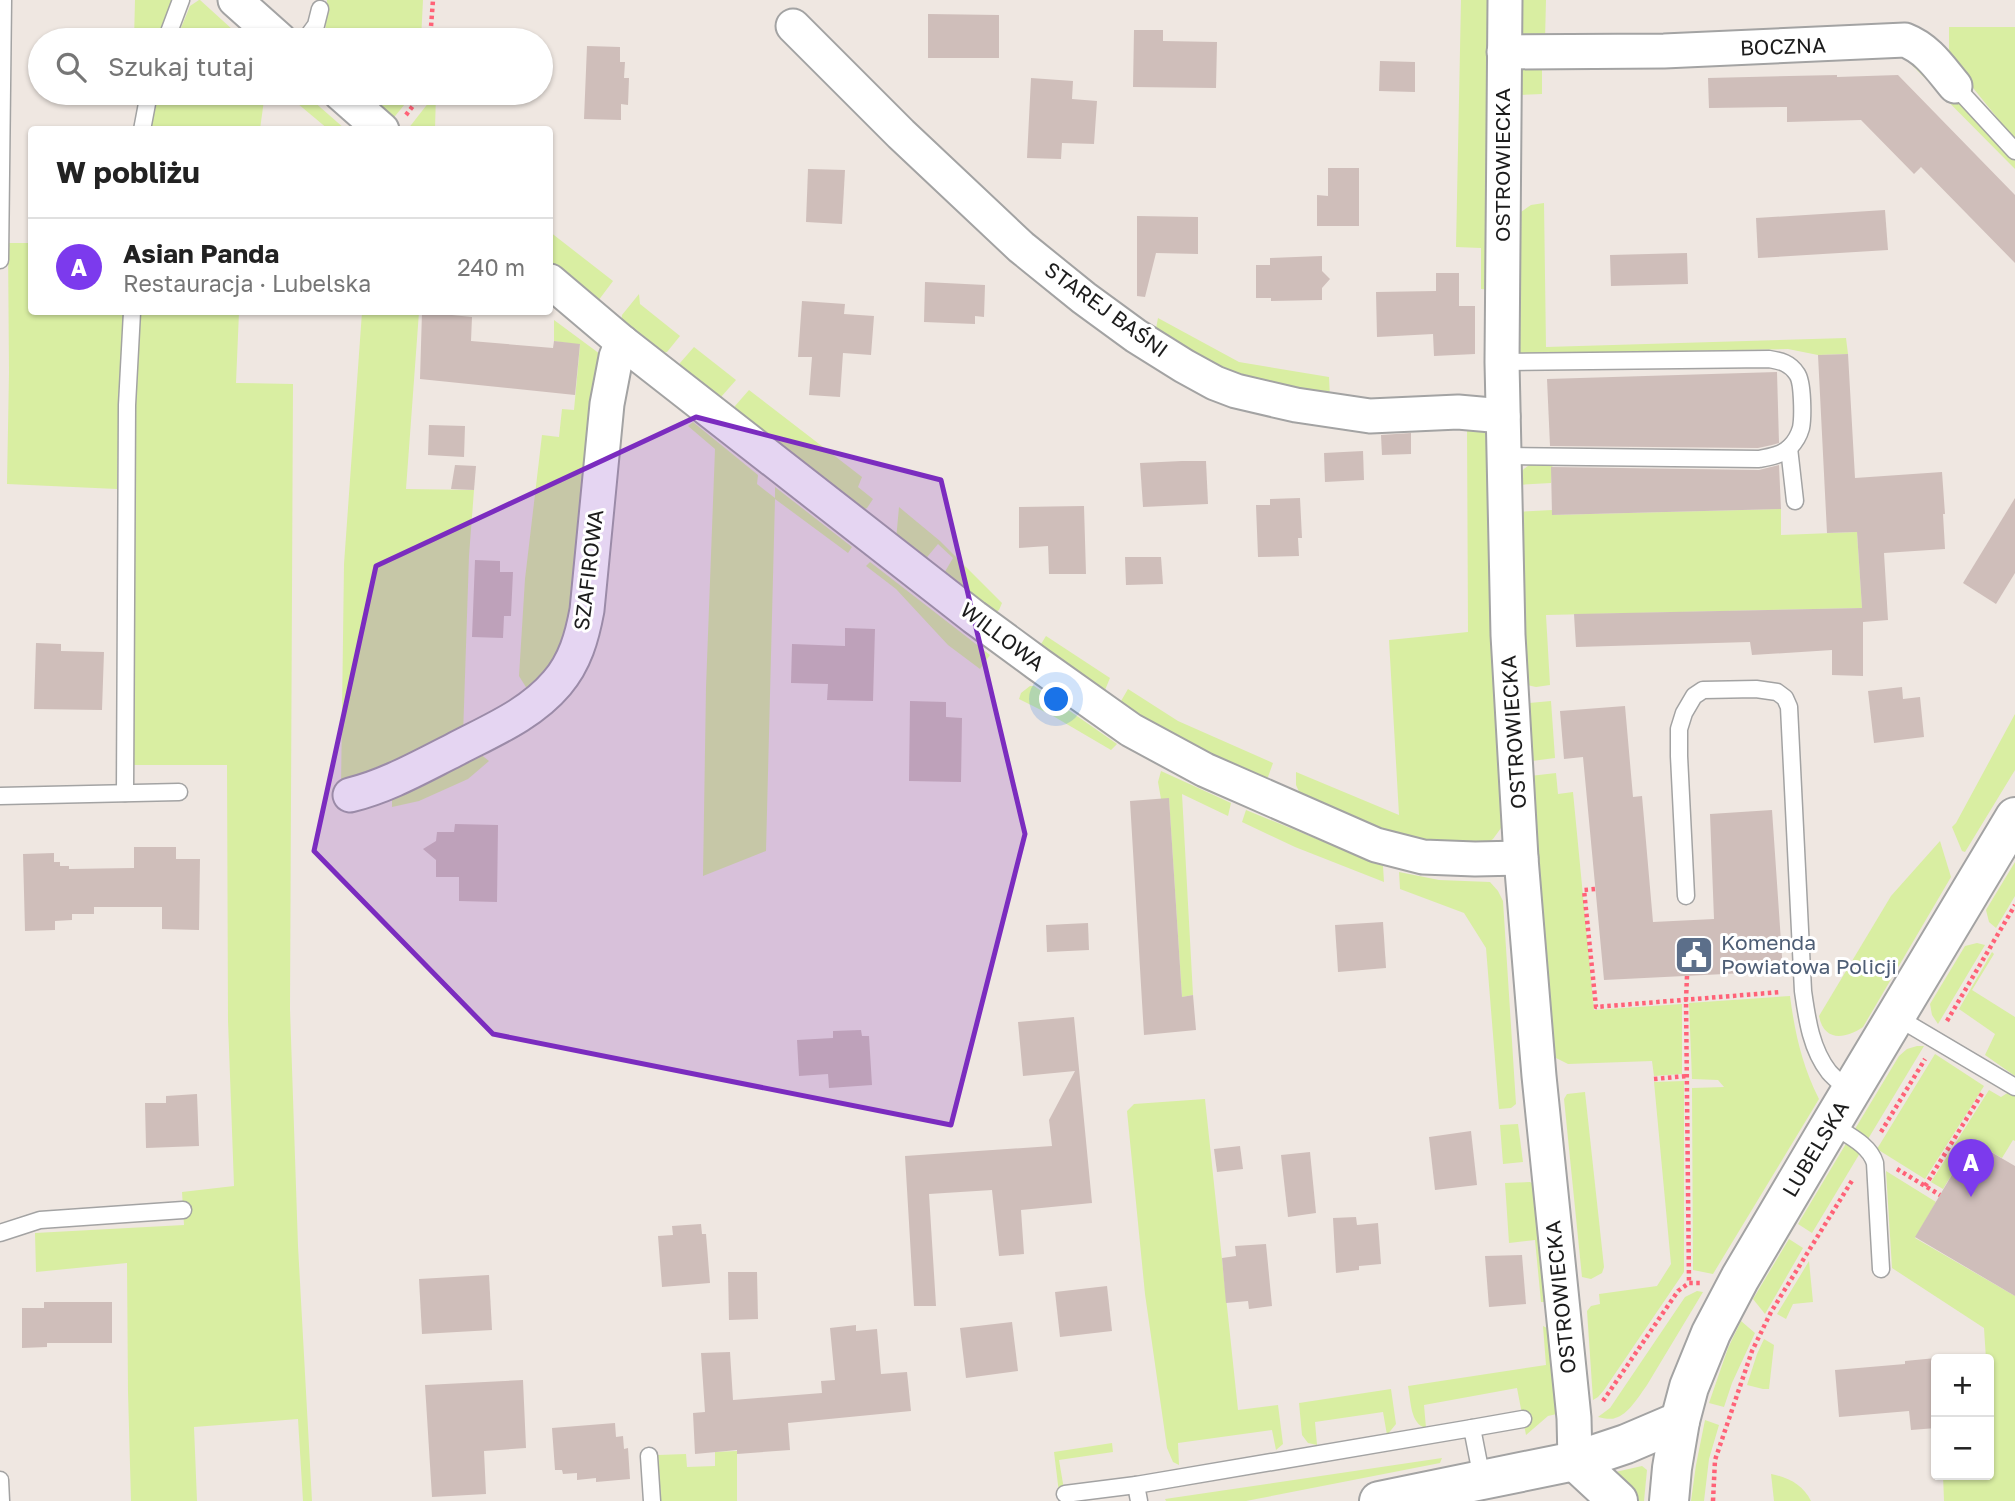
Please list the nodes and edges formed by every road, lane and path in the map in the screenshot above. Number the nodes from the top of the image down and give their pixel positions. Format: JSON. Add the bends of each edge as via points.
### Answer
{"nodes":[{"id":1,"x":3,"y":0,"type":"edge"},
{"id":2,"x":181,"y":0,"type":"edge"},
{"id":3,"x":234,"y":0,"type":"edge"},
{"id":4,"x":433,"y":0,"type":"edge"},
{"id":5,"x":1505,"y":0,"type":"edge"},
{"id":6,"x":320,"y":9,"type":"dead end"},
{"id":7,"x":793,"y":26,"type":"dead end"},
{"id":8,"x":170,"y":28,"type":"edge"},
{"id":9,"x":266,"y":28,"type":"edge"},
{"id":10,"x":314,"y":28,"type":"edge"},
{"id":11,"x":431,"y":28,"type":"edge"},
{"id":12,"x":1504,"y":52,"type":"junction"},
{"id":13,"x":1955,"y":86,"type":"joint"},
{"id":14,"x":147,"y":105,"type":"edge"},
{"id":15,"x":354,"y":105,"type":"edge"},
{"id":16,"x":143,"y":126,"type":"edge"},
{"id":17,"x":377,"y":126,"type":"edge"},
{"id":18,"x":2015,"y":151,"type":"edge"},
{"id":19,"x":0,"y":260,"type":"edge"},
{"id":20,"x":553,"y":284,"type":"edge"},
{"id":21,"x":132,"y":315,"type":"edge"},
{"id":22,"x":622,"y":342,"type":"junction"},
{"id":23,"x":1502,"y":362,"type":"junction"},
{"id":24,"x":1503,"y":416,"type":"junction"},
{"id":25,"x":1789,"y":448,"type":"junction"},
{"id":26,"x":1503,"y":456,"type":"junction"},
{"id":27,"x":1795,"y":501,"type":"dead end"},
{"id":28,"x":179,"y":792,"type":"dead end"},
{"id":29,"x":125,"y":793,"type":"junction"},
{"id":30,"x":351,"y":795,"type":"dead end"},
{"id":31,"x":0,"y":796,"type":"edge"},
{"id":32,"x":2015,"y":817,"type":"edge"},
{"id":33,"x":1521,"y":858,"type":"junction"},
{"id":34,"x":1595,"y":889,"type":"dead end"},
{"id":35,"x":1686,"y":896,"type":"dead end"},
{"id":36,"x":2015,"y":905,"type":"edge"},
{"id":37,"x":1687,"y":976,"type":"dead end"},
{"id":38,"x":1803,"y":991,"type":"junction"},
{"id":39,"x":1686,"y":1000,"type":"junction"},
{"id":40,"x":1895,"y":1016,"type":"junction"},
{"id":41,"x":1937,"y":1039,"type":"junction"},
{"id":42,"x":1994,"y":1074,"type":"junction"},
{"id":43,"x":1688,"y":1076,"type":"junction"},
{"id":44,"x":1654,"y":1079,"type":"dead end"},
{"id":45,"x":2015,"y":1087,"type":"edge"},
{"id":46,"x":1850,"y":1091,"type":"junction"},
{"id":47,"x":1831,"y":1124,"type":"junction"},
{"id":48,"x":1871,"y":1150,"type":"junction"},
{"id":49,"x":1925,"y":1186,"type":"junction"},
{"id":50,"x":1940,"y":1195,"type":"dead end"},
{"id":51,"x":183,"y":1210,"type":"dead end"},
{"id":52,"x":0,"y":1233,"type":"edge"},
{"id":53,"x":1881,"y":1269,"type":"dead end"},
{"id":54,"x":1740,"y":1278,"type":"junction"},
{"id":55,"x":1689,"y":1283,"type":"junction"},
{"id":56,"x":1574,"y":1418,"type":"junction"},
{"id":57,"x":1523,"y":1419,"type":"dead end"},
{"id":58,"x":1680,"y":1421,"type":"junction"},
{"id":59,"x":1472,"y":1428,"type":"junction"},
{"id":60,"x":649,"y":1456,"type":"dead end"},
{"id":61,"x":1575,"y":1461,"type":"junction"},
{"id":62,"x":1482,"y":1479,"type":"junction"},
{"id":63,"x":0,"y":1480,"type":"edge"},
{"id":64,"x":1138,"y":1493,"type":"edge"},
{"id":65,"x":1065,"y":1494,"type":"dead end"},
{"id":66,"x":1,"y":1501,"type":"edge"},
{"id":67,"x":652,"y":1501,"type":"edge"},
{"id":68,"x":1379,"y":1501,"type":"edge"},
{"id":69,"x":1618,"y":1501,"type":"edge"},
{"id":70,"x":1669,"y":1501,"type":"edge"},
{"id":71,"x":1713,"y":1501,"type":"edge"}],
"edges":[{"from":1,"to":19,"type":"lane"},
{"from":2,"to":8,"type":"lane"},
{"from":3,"to":9,"type":"street"},
{"from":4,"to":11,"type":"path"},
{"from":5,"to":12,"type":"street","name":"OSTROWIECKA"},
{"from":6,"to":10,"type":"lane"},
{"from":7,"to":24,"type":"street","name":"STAREJ BAŚNI","via":[[1021,247],[1115,321],[1184,366],[1236,391],[1308,407],[1370,416],[1458,412]]},
{"from":12,"to":13,"type":"street","name":"BOCZNA","via":[[1664,51],[1905,40],[1930,55]]},
{"from":12,"to":23,"type":"street","name":"OSTROWIECKA"},
{"from":13,"to":18,"type":"lane","name":"BOCZNA"},
{"from":14,"to":16,"type":"lane"},
{"from":15,"to":17,"type":"street"},
{"from":20,"to":22,"type":"street","name":"WILLOWA"},
{"from":21,"to":29,"type":"lane","via":[[127,405]]},
{"from":22,"to":30,"type":"street","name":"SZAFIROWA","via":[[607,404],[587,610],[569,667],[552,690],[519,716],[392,781]]},
{"from":22,"to":33,"type":"street","name":"WILLOWA","via":[[994,632],[1131,730],[1205,770],[1376,845],[1423,857]]},
{"from":23,"to":24,"type":"street","name":"OSTROWIECKA"},
{"from":23,"to":25,"type":"lane","via":[[1782,361],[1801,380],[1802,427]]},
{"from":24,"to":26,"type":"street","name":"OSTROWIECKA"},
{"from":25,"to":26,"type":"lane","via":[[1759,459]]},
{"from":25,"to":27,"type":"lane"},
{"from":26,"to":33,"type":"street","name":"OSTROWIECKA"},
{"from":28,"to":29,"type":"lane"},
{"from":29,"to":31,"type":"lane"},
{"from":32,"to":40,"type":"street","name":"LUBELSKA"},
{"from":33,"to":56,"type":"street","name":"OSTROWIECKA"},
{"from":34,"to":39,"type":"path","via":[[1584,890],[1596,1007]]},
{"from":35,"to":38,"type":"lane","via":[[1679,756],[1684,713],[1703,690],[1777,692],[1789,707]]},
{"from":36,"to":41,"type":"path"},
{"from":37,"to":39,"type":"path"},
{"from":38,"to":39,"type":"path"},
{"from":38,"to":46,"type":"lane","via":[[1819,1054],[1832,1075]]},
{"from":39,"to":43,"type":"path"},
{"from":40,"to":41,"type":"lane"},
{"from":40,"to":46,"type":"street","name":"LUBELSKA"},
{"from":41,"to":42,"type":"lane"},
{"from":41,"to":48,"type":"path"},
{"from":42,"to":45,"type":"lane"},
{"from":42,"to":49,"type":"path"},
{"from":43,"to":44,"type":"path"},
{"from":43,"to":55,"type":"path"},
{"from":46,"to":47,"type":"street","name":"LUBELSKA"},
{"from":47,"to":48,"type":"lane"},
{"from":47,"to":54,"type":"street","name":"LUBELSKA"},
{"from":48,"to":49,"type":"path"},
{"from":48,"to":53,"type":"lane"},
{"from":48,"to":71,"type":"path","via":[[1771,1312],[1752,1351],[1715,1460]]},
{"from":49,"to":50,"type":"path"},
{"from":51,"to":52,"type":"lane","via":[[40,1220]]},
{"from":54,"to":55,"type":"path"},
{"from":54,"to":58,"type":"street","name":"LUBELSKA","via":[[1700,1357]]},
{"from":55,"to":56,"type":"path","via":[[1678,1291],[1608,1395],[1591,1412]]},
{"from":56,"to":61,"type":"street","name":"OSTROWIECKA"},
{"from":57,"to":59,"type":"lane"},
{"from":58,"to":61,"type":"street"},
{"from":58,"to":70,"type":"street","name":"LUBELSKA"},
{"from":59,"to":62,"type":"lane"},
{"from":59,"to":64,"type":"lane"},
{"from":60,"to":67,"type":"lane"},
{"from":61,"to":62,"type":"street"},
{"from":61,"to":69,"type":"street"},
{"from":62,"to":68,"type":"street"},
{"from":63,"to":66,"type":"lane"},
{"from":64,"to":65,"type":"lane"}]}
